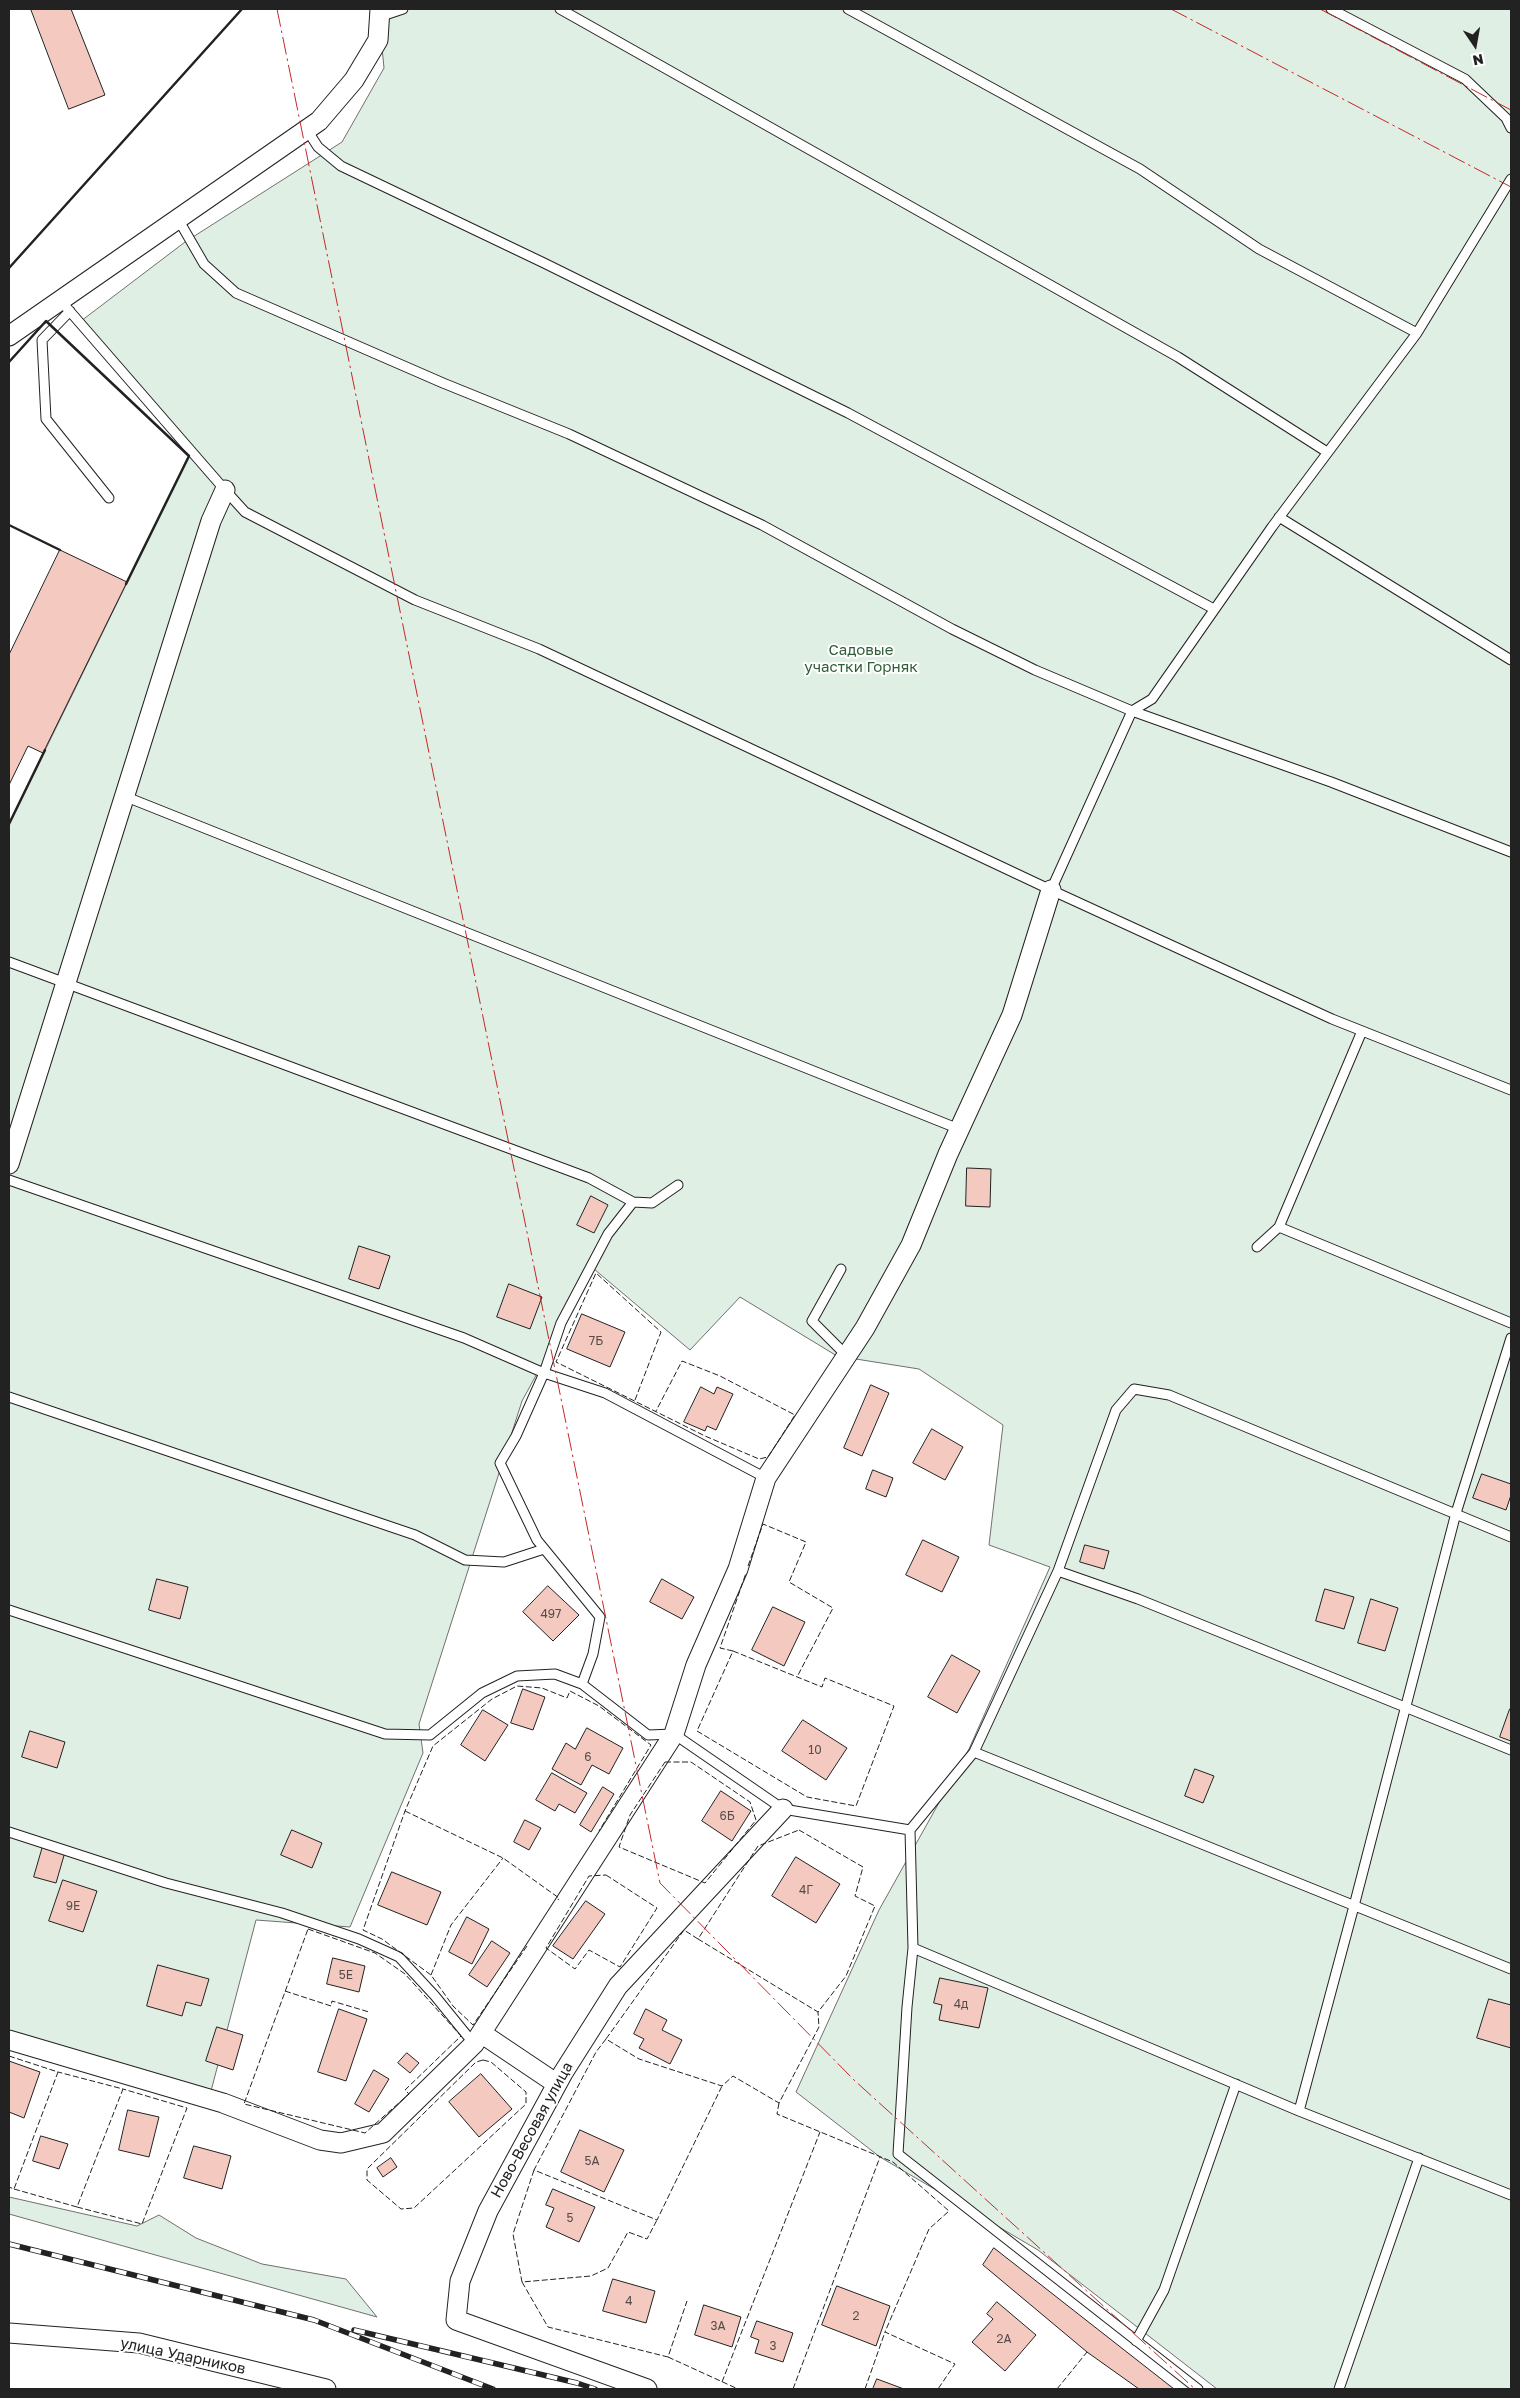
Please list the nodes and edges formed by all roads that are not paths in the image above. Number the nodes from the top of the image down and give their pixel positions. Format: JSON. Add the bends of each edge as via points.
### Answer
{"nodes":[{"id":1,"x":403,"y":9,"type":"edge"},
{"id":2,"x":560,"y":9,"type":"edge"},
{"id":3,"x":848,"y":9,"type":"edge"},
{"id":4,"x":1332,"y":9,"type":"edge"},
{"id":5,"x":380,"y":13,"type":"edge"},
{"id":6,"x":1511,"y":128,"type":"edge"},
{"id":7,"x":307,"y":130,"type":"junction"},
{"id":8,"x":1511,"y":179,"type":"edge"},
{"id":9,"x":178,"y":219,"type":"junction"},
{"id":10,"x":65,"y":305,"type":"junction"},
{"id":11,"x":1416,"y":333,"type":"junction"},
{"id":12,"x":9,"y":336,"type":"edge"},
{"id":13,"x":1328,"y":452,"type":"junction"},
{"id":14,"x":224,"y":490,"type":"junction"},
{"id":15,"x":109,"y":498,"type":"dead end"},
{"id":16,"x":1279,"y":517,"type":"junction"},
{"id":17,"x":1214,"y":609,"type":"junction"},
{"id":18,"x":1511,"y":660,"type":"edge"},
{"id":19,"x":1132,"y":711,"type":"junction"},
{"id":20,"x":124,"y":796,"type":"junction"},
{"id":21,"x":1511,"y":852,"type":"edge"},
{"id":22,"x":1050,"y":890,"type":"junction"},
{"id":23,"x":9,"y":962,"type":"edge"},
{"id":24,"x":66,"y":982,"type":"junction"},
{"id":25,"x":1362,"y":1031,"type":"junction"},
{"id":26,"x":1511,"y":1090,"type":"edge"},
{"id":27,"x":959,"y":1129,"type":"junction"},
{"id":28,"x":9,"y":1164,"type":"edge"},
{"id":29,"x":9,"y":1180,"type":"edge"},
{"id":30,"x":678,"y":1185,"type":"dead end"},
{"id":31,"x":633,"y":1202,"type":"junction"},
{"id":32,"x":1279,"y":1227,"type":"junction"},
{"id":33,"x":1257,"y":1247,"type":"dead end"},
{"id":34,"x":841,"y":1269,"type":"dead end"},
{"id":35,"x":1511,"y":1323,"type":"edge"},
{"id":36,"x":1511,"y":1338,"type":"edge"},
{"id":37,"x":847,"y":1356,"type":"junction"},
{"id":38,"x":544,"y":1373,"type":"junction"},
{"id":39,"x":9,"y":1397,"type":"edge"},
{"id":40,"x":766,"y":1478,"type":"junction"},
{"id":41,"x":1456,"y":1513,"type":"junction"},
{"id":42,"x":1511,"y":1537,"type":"edge"},
{"id":43,"x":544,"y":1548,"type":"junction"},
{"id":44,"x":1058,"y":1571,"type":"junction"},
{"id":45,"x":9,"y":1610,"type":"edge"},
{"id":46,"x":582,"y":1684,"type":"junction"},
{"id":47,"x":1404,"y":1708,"type":"junction"},
{"id":48,"x":674,"y":1734,"type":"junction"},
{"id":49,"x":1511,"y":1750,"type":"edge"},
{"id":50,"x":974,"y":1752,"type":"junction"},
{"id":51,"x":783,"y":1809,"type":"junction"},
{"id":52,"x":910,"y":1830,"type":"junction"},
{"id":53,"x":9,"y":1832,"type":"edge"},
{"id":54,"x":1354,"y":1906,"type":"junction"},
{"id":55,"x":913,"y":1948,"type":"junction"},
{"id":56,"x":1511,"y":1969,"type":"edge"},
{"id":57,"x":478,"y":2038,"type":"junction"},
{"id":58,"x":9,"y":2040,"type":"edge"},
{"id":59,"x":556,"y":2084,"type":"junction"},
{"id":60,"x":1236,"y":2084,"type":"junction"},
{"id":61,"x":1299,"y":2111,"type":"junction"},
{"id":62,"x":1419,"y":2158,"type":"junction"},
{"id":63,"x":1511,"y":2195,"type":"edge"},
{"id":64,"x":9,"y":2333,"type":"edge"},
{"id":65,"x":1136,"y":2341,"type":"junction"},
{"id":66,"x":326,"y":2389,"type":"edge"},
{"id":67,"x":647,"y":2389,"type":"edge"},
{"id":68,"x":1198,"y":2389,"type":"edge"},
{"id":69,"x":1339,"y":2389,"type":"edge"}],
"edges":[{"from":1,"to":5,"type":"lane"},
{"from":2,"to":13,"type":"lane","via":[[1178,357]]},
{"from":3,"to":11,"type":"lane","via":[[1140,170],[1259,249]]},
{"from":4,"to":6,"type":"lane","via":[[1465,79],[1506,118]]},
{"from":5,"to":7,"type":"street","via":[[378,40],[354,80],[319,122]]},
{"from":7,"to":9,"type":"street"},
{"from":7,"to":17,"type":"lane","via":[[318,147],[341,166],[848,413]]},
{"from":8,"to":11,"type":"lane"},
{"from":9,"to":10,"type":"street"},
{"from":9,"to":19,"type":"lane","via":[[204,264],[236,293],[569,434],[762,525],[960,634]]},
{"from":10,"to":12,"type":"street"},
{"from":10,"to":14,"type":"lane"},
{"from":10,"to":15,"type":"lane","via":[[42,340],[46,419]]},
{"from":11,"to":13,"type":"lane"},
{"from":13,"to":16,"type":"lane"},
{"from":14,"to":20,"type":"street","via":[[211,521]]},
{"from":14,"to":22,"type":"lane","via":[[246,512],[415,600],[539,649]]},
{"from":16,"to":17,"type":"lane"},
{"from":16,"to":18,"type":"lane"},
{"from":17,"to":19,"type":"lane","via":[[1152,699]]},
{"from":19,"to":21,"type":"lane","via":[[1331,782]]},
{"from":19,"to":22,"type":"lane"},
{"from":20,"to":24,"type":"street"},
{"from":20,"to":27,"type":"lane"},
{"from":22,"to":25,"type":"lane"},
{"from":22,"to":27,"type":"street","via":[[1012,1015]]},
{"from":23,"to":24,"type":"lane"},
{"from":24,"to":28,"type":"street"},
{"from":24,"to":31,"type":"lane","via":[[589,1178]]},
{"from":25,"to":26,"type":"lane"},
{"from":25,"to":32,"type":"lane"},
{"from":27,"to":37,"type":"street","via":[[911,1245]]},
{"from":29,"to":38,"type":"lane","via":[[455,1334]]},
{"from":30,"to":31,"type":"lane","via":[[652,1203]]},
{"from":31,"to":38,"type":"lane","via":[[608,1234],[561,1323]]},
{"from":32,"to":33,"type":"lane"},
{"from":32,"to":35,"type":"lane"},
{"from":34,"to":37,"type":"lane","via":[[812,1321]]},
{"from":36,"to":41,"type":"lane"},
{"from":37,"to":40,"type":"street"},
{"from":38,"to":40,"type":"lane","via":[[605,1393]]},
{"from":38,"to":43,"type":"lane","via":[[516,1436],[500,1463],[537,1540]]},
{"from":39,"to":43,"type":"lane","via":[[415,1535],[465,1560],[504,1562]]},
{"from":40,"to":48,"type":"street","via":[[738,1569],[696,1665]]},
{"from":41,"to":42,"type":"lane"},
{"from":41,"to":44,"type":"lane","via":[[1169,1395],[1134,1389],[1116,1410]]},
{"from":41,"to":47,"type":"lane"},
{"from":43,"to":46,"type":"lane","via":[[600,1617],[593,1654]]},
{"from":44,"to":47,"type":"lane","via":[[1138,1599]]},
{"from":44,"to":50,"type":"lane"},
{"from":45,"to":46,"type":"lane","via":[[384,1734],[430,1735],[482,1693],[517,1676],[554,1674]]},
{"from":46,"to":48,"type":"lane","via":[[648,1735]]},
{"from":47,"to":49,"type":"lane"},
{"from":47,"to":54,"type":"lane"},
{"from":48,"to":51,"type":"lane"},
{"from":48,"to":57,"type":"street"},
{"from":50,"to":52,"type":"lane"},
{"from":50,"to":54,"type":"lane"},
{"from":51,"to":52,"type":"lane"},
{"from":51,"to":59,"type":"street","name":"Ново-Весовая улица","via":[[618,1986]]},
{"from":52,"to":55,"type":"lane"},
{"from":53,"to":57,"type":"lane","via":[[166,1883],[282,1913],[359,1939],[399,1957]]},
{"from":54,"to":56,"type":"lane"},
{"from":54,"to":61,"type":"lane"},
{"from":55,"to":60,"type":"lane"},
{"from":55,"to":65,"type":"lane","via":[[898,2154]]},
{"from":57,"to":58,"type":"street","via":[[383,2132],[341,2143],[320,2140],[223,2103]]},
{"from":57,"to":59,"type":"street"},
{"from":59,"to":67,"type":"street","name":"Ново-Весовая улица","via":[[488,2211],[460,2281],[456,2320]]},
{"from":60,"to":61,"type":"lane"},
{"from":60,"to":65,"type":"lane","via":[[1164,2290]]},
{"from":61,"to":62,"type":"lane"},
{"from":62,"to":63,"type":"lane"},
{"from":62,"to":69,"type":"lane"},
{"from":64,"to":66,"type":"street","name":"улица Ударников","via":[[139,2343],[273,2379]]},
{"from":65,"to":68,"type":"lane"}]}
